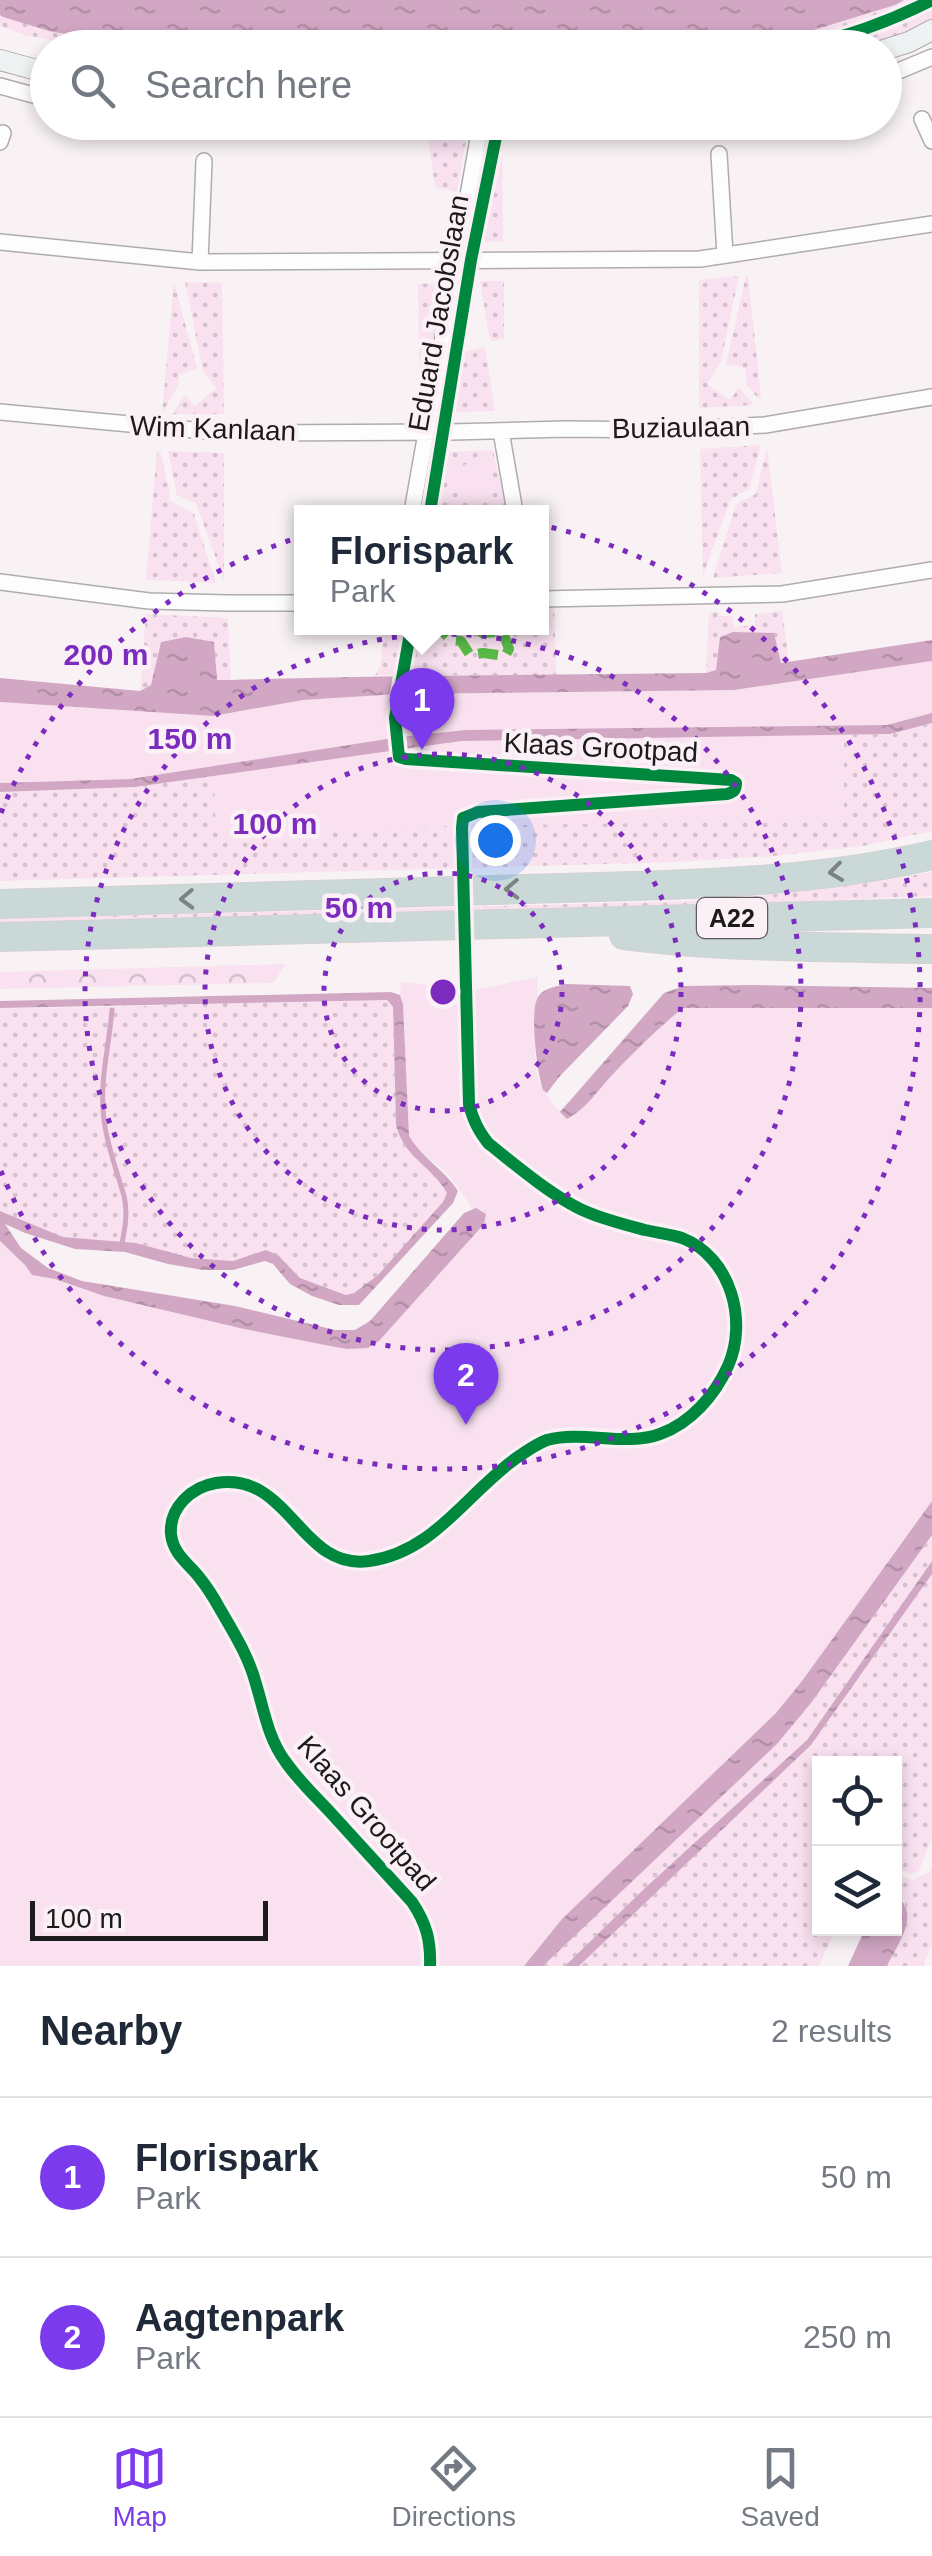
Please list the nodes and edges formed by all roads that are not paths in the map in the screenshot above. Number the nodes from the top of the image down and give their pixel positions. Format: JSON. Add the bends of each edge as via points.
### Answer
{"nodes":[{"id":1,"x":932,"y":30,"type":"edge"},
{"id":2,"x":902,"y":44,"type":"edge"},
{"id":3,"x":932,"y":57,"type":"edge"},
{"id":4,"x":0,"y":60,"type":"edge"},
{"id":5,"x":30,"y":68,"type":"edge"},
{"id":6,"x":902,"y":70,"type":"edge"},
{"id":7,"x":0,"y":86,"type":"edge"},
{"id":8,"x":30,"y":94,"type":"edge"},
{"id":9,"x":922,"y":119,"type":"dead end"},
{"id":10,"x":478,"y":140,"type":"edge"},
{"id":11,"x":932,"y":140,"type":"edge"},
{"id":12,"x":719,"y":154,"type":"dead end"},
{"id":13,"x":204,"y":161,"type":"dead end"},
{"id":14,"x":932,"y":224,"type":"edge"},
{"id":15,"x":0,"y":242,"type":"edge"},
{"id":16,"x":726,"y":256,"type":"junction"},
{"id":17,"x":200,"y":262,"type":"junction"},
{"id":18,"x":456,"y":262,"type":"junction"},
{"id":19,"x":932,"y":397,"type":"edge"},
{"id":20,"x":0,"y":412,"type":"edge"},
{"id":21,"x":501,"y":431,"type":"junction"},
{"id":22,"x":427,"y":432,"type":"junction"},
{"id":23,"x":413,"y":505,"type":"edge"},
{"id":24,"x":513,"y":505,"type":"edge"},
{"id":25,"x":932,"y":570,"type":"edge"},
{"id":26,"x":0,"y":582,"type":"edge"},
{"id":27,"x":549,"y":600,"type":"edge"},
{"id":28,"x":294,"y":602,"type":"edge"},
{"id":29,"x":932,"y":854,"type":"edge"},
{"id":30,"x":0,"y":904,"type":"edge"},
{"id":31,"x":932,"y":913,"type":"edge"},
{"id":32,"x":533,"y":922,"type":"junction"},
{"id":33,"x":0,"y":936,"type":"edge"},
{"id":34,"x":932,"y":949,"type":"edge"}],
"edges":[{"from":1,"to":2,"type":"main road"},
{"from":3,"to":6,"type":"street"},
{"from":4,"to":5,"type":"main road"},
{"from":7,"to":8,"type":"street"},
{"from":9,"to":11,"type":"street"},
{"from":10,"to":18,"type":"street","name":"Eduard Jacobslaan"},
{"from":12,"to":16,"type":"street"},
{"from":13,"to":17,"type":"street"},
{"from":14,"to":16,"type":"street"},
{"from":15,"to":17,"type":"street"},
{"from":16,"to":18,"type":"street"},
{"from":17,"to":18,"type":"street"},
{"from":18,"to":22,"type":"street","name":"Eduard Jacobslaan"},
{"from":19,"to":21,"type":"street","name":"Buziaulaan","via":[[765,426]]},
{"from":20,"to":22,"type":"street","name":"Wim Kanlaan","via":[[226,433]]},
{"from":21,"to":22,"type":"street","name":"Buziaulaan"},
{"from":21,"to":24,"type":"street"},
{"from":22,"to":23,"type":"street","name":"Eduard Jacobslaan"},
{"from":25,"to":27,"type":"street","via":[[782,594]]},
{"from":26,"to":28,"type":"street","via":[[149,600]]},
{"from":29,"to":30,"type":"highway","number":"A22","one_way":true,"via":[[767,880]]},
{"from":31,"to":32,"type":"highway","number":"A22"},
{"from":32,"to":33,"type":"highway","number":"A22"},
{"from":32,"to":34,"type":"highway","number":"A22","via":[[680,942]]}]}
